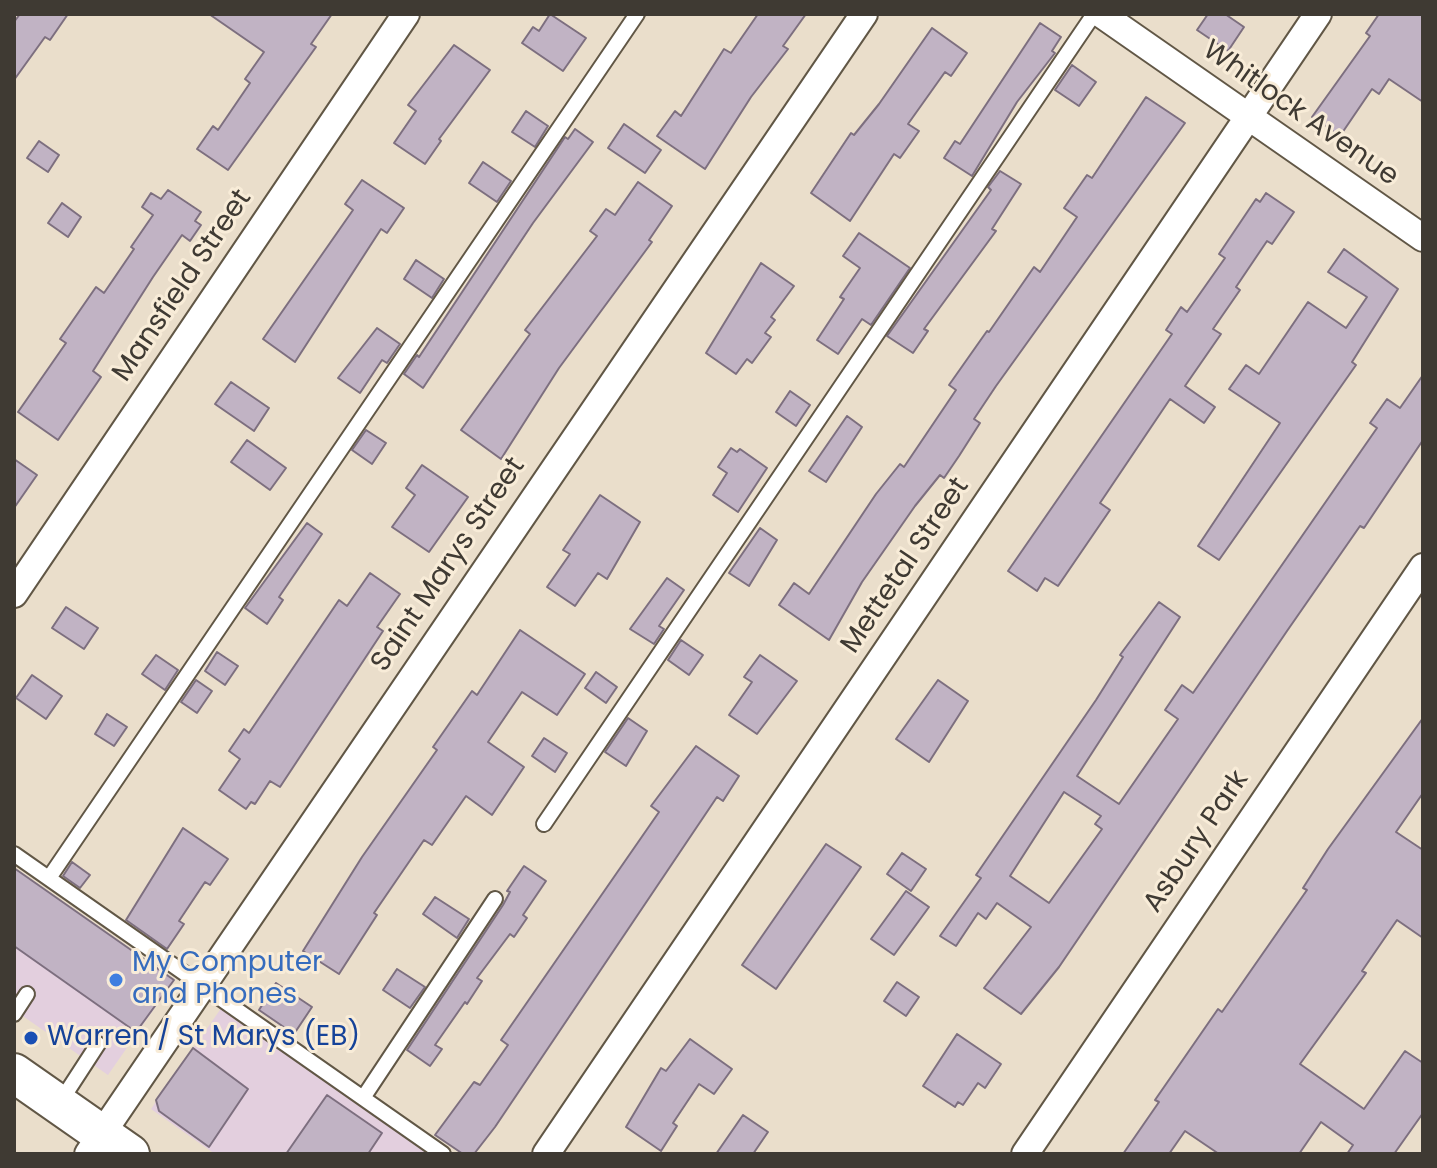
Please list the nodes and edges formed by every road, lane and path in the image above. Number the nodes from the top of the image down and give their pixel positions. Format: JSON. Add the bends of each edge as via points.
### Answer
{"nodes":[{"id":1,"x":406,"y":14,"type":"edge"},
{"id":2,"x":637,"y":14,"type":"edge"},
{"id":3,"x":864,"y":14,"type":"edge"},
{"id":4,"x":1094,"y":14,"type":"edge"},
{"id":5,"x":1101,"y":14,"type":"edge"},
{"id":6,"x":1318,"y":14,"type":"edge"},
{"id":7,"x":1248,"y":117,"type":"junction"},
{"id":8,"x":1423,"y":238,"type":"edge"},
{"id":9,"x":1423,"y":567,"type":"edge"},
{"id":10,"x":14,"y":594,"type":"edge"},
{"id":11,"x":544,"y":824,"type":"dead end"},
{"id":12,"x":14,"y":854,"type":"edge"},
{"id":13,"x":49,"y":878,"type":"junction"},
{"id":14,"x":495,"y":899,"type":"dead end"},
{"id":15,"x":200,"y":987,"type":"junction"},
{"id":16,"x":27,"y":994,"type":"dead end"},
{"id":17,"x":14,"y":1014,"type":"edge"},
{"id":18,"x":98,"y":1044,"type":"dead end"},
{"id":19,"x":14,"y":1073,"type":"edge"},
{"id":20,"x":363,"y":1098,"type":"junction"},
{"id":21,"x":58,"y":1104,"type":"junction"},
{"id":22,"x":107,"y":1147,"type":"edge"},
{"id":23,"x":443,"y":1154,"type":"edge"},
{"id":24,"x":546,"y":1154,"type":"edge"},
{"id":25,"x":1025,"y":1154,"type":"edge"}],
"edges":[{"from":1,"to":10,"type":"street","name":"Mansfield Street"},
{"from":2,"to":13,"type":"lane"},
{"from":3,"to":15,"type":"street","name":"Saint Marys Street"},
{"from":4,"to":11,"type":"lane"},
{"from":5,"to":7,"type":"street","name":"Whitlock Avenue"},
{"from":6,"to":7,"type":"street","name":"Mettetal Street"},
{"from":7,"to":8,"type":"street","name":"Whitlock Avenue"},
{"from":7,"to":24,"type":"street","name":"Mettetal Street"},
{"from":9,"to":25,"type":"street","name":"Asbury Park"},
{"from":12,"to":13,"type":"lane"},
{"from":13,"to":15,"type":"lane"},
{"from":14,"to":20,"type":"lane"},
{"from":15,"to":20,"type":"lane"},
{"from":15,"to":22,"type":"street","name":"Saint Marys Street"},
{"from":16,"to":17,"type":"lane"},
{"from":18,"to":21,"type":"lane"},
{"from":19,"to":21,"type":"main road"},
{"from":20,"to":23,"type":"lane"},
{"from":21,"to":22,"type":"main road"}]}
